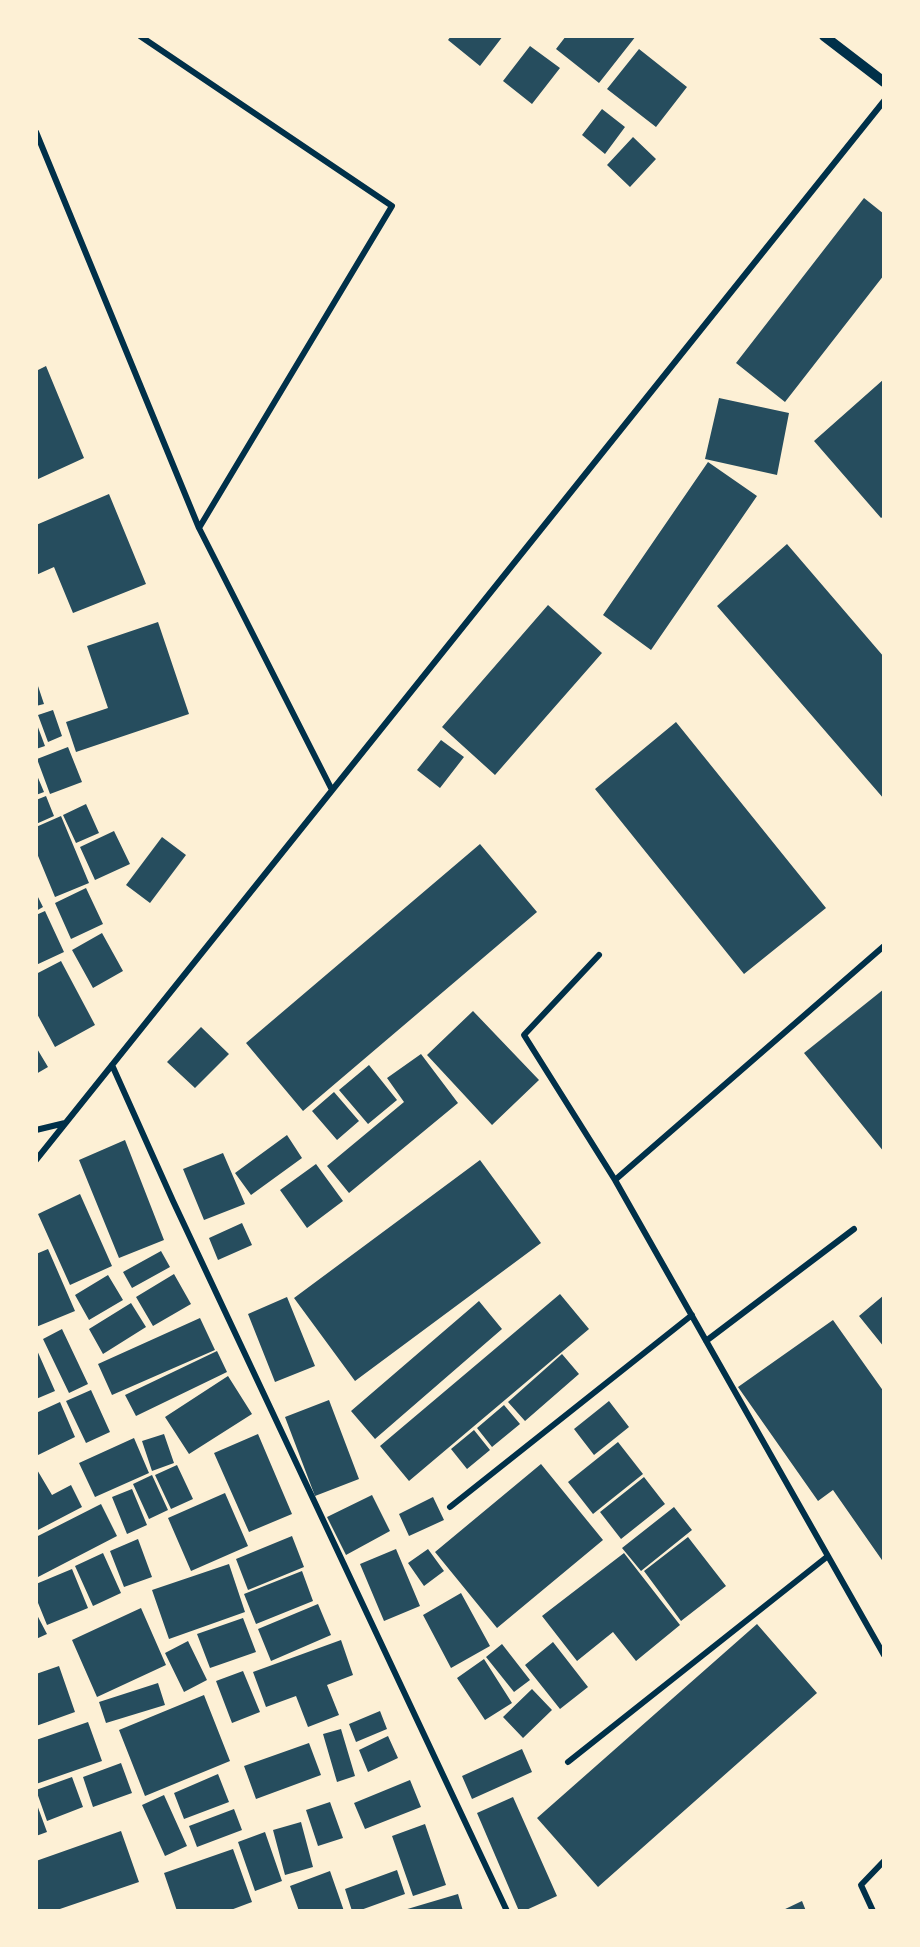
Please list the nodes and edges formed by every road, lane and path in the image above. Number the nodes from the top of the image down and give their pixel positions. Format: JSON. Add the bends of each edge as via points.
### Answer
{"nodes":[{"id":1,"x":140,"y":36,"type":"edge"},
{"id":2,"x":824,"y":36,"type":"edge"},
{"id":3,"x":884,"y":82,"type":"edge"},
{"id":4,"x":884,"y":101,"type":"edge"},
{"id":5,"x":36,"y":132,"type":"edge"},
{"id":6,"x":198,"y":528,"type":"junction"},
{"id":7,"x":332,"y":790,"type":"junction"},
{"id":8,"x":884,"y":946,"type":"edge"},
{"id":9,"x":599,"y":955,"type":"dead end"},
{"id":10,"x":112,"y":1065,"type":"junction"},
{"id":11,"x":66,"y":1123,"type":"junction"},
{"id":12,"x":36,"y":1130,"type":"edge"},
{"id":13,"x":36,"y":1160,"type":"edge"},
{"id":14,"x":615,"y":1180,"type":"junction"},
{"id":15,"x":854,"y":1229,"type":"dead end"},
{"id":16,"x":692,"y":1315,"type":"junction"},
{"id":17,"x":706,"y":1341,"type":"junction"},
{"id":18,"x":450,"y":1507,"type":"dead end"},
{"id":19,"x":828,"y":1556,"type":"junction"},
{"id":20,"x":884,"y":1655,"type":"edge"},
{"id":21,"x":568,"y":1762,"type":"dead end"},
{"id":22,"x":884,"y":1861,"type":"edge"},
{"id":23,"x":507,"y":1911,"type":"edge"},
{"id":24,"x":873,"y":1911,"type":"edge"}],
"edges":[{"from":1,"to":6,"type":"street","via":[[392,206]]},
{"from":2,"to":3,"type":"street"},
{"from":4,"to":7,"type":"street"},
{"from":5,"to":6,"type":"street"},
{"from":6,"to":7,"type":"street"},
{"from":7,"to":10,"type":"street"},
{"from":8,"to":14,"type":"street"},
{"from":9,"to":14,"type":"street","via":[[524,1035]]},
{"from":10,"to":11,"type":"street"},
{"from":10,"to":23,"type":"street"},
{"from":11,"to":12,"type":"street"},
{"from":11,"to":13,"type":"street"},
{"from":14,"to":16,"type":"street"},
{"from":15,"to":17,"type":"street"},
{"from":16,"to":17,"type":"street"},
{"from":16,"to":18,"type":"street"},
{"from":17,"to":19,"type":"street"},
{"from":19,"to":20,"type":"street"},
{"from":19,"to":21,"type":"street"},
{"from":22,"to":24,"type":"street","via":[[861,1886]]}]}
